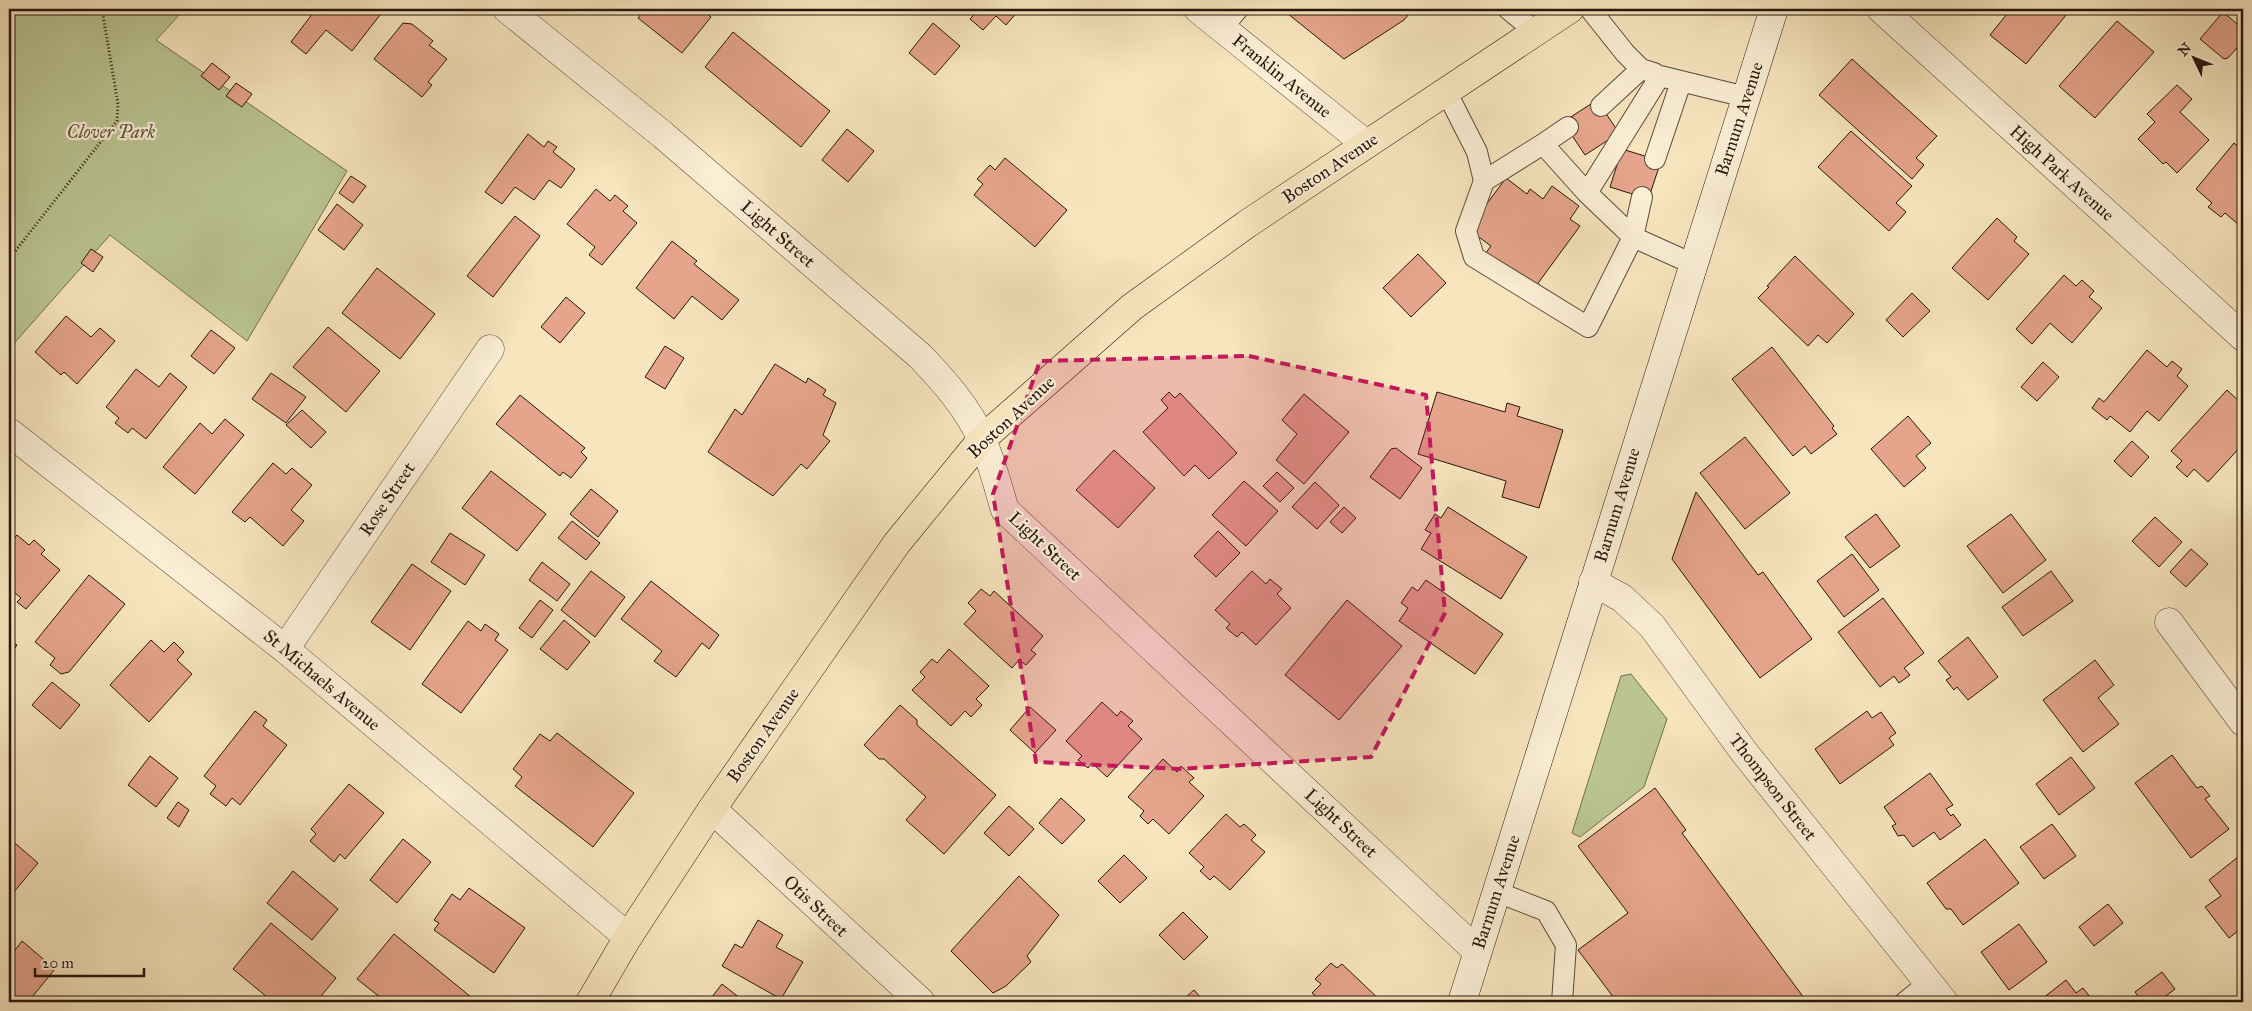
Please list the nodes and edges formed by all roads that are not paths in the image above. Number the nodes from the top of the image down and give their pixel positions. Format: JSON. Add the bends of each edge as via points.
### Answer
{"nodes":[{"id":1,"x":507,"y":9,"type":"edge"},
{"id":2,"x":1198,"y":9,"type":"edge"},
{"id":3,"x":1508,"y":9,"type":"edge"},
{"id":4,"x":1570,"y":9,"type":"edge"},
{"id":5,"x":1590,"y":9,"type":"edge"},
{"id":6,"x":1774,"y":9,"type":"edge"},
{"id":7,"x":1881,"y":9,"type":"edge"},
{"id":8,"x":1230,"y":18,"type":"edge"},
{"id":9,"x":1536,"y":32,"type":"junction"},
{"id":10,"x":1641,"y":69,"type":"junction"},
{"id":11,"x":1660,"y":76,"type":"junction"},
{"id":12,"x":1680,"y":82,"type":"junction"},
{"id":13,"x":1446,"y":91,"type":"junction"},
{"id":14,"x":1746,"y":97,"type":"junction"},
{"id":15,"x":1601,"y":106,"type":"dead end"},
{"id":16,"x":1568,"y":127,"type":"dead end"},
{"id":17,"x":1366,"y":144,"type":"junction"},
{"id":18,"x":1543,"y":144,"type":"junction"},
{"id":19,"x":1655,"y":159,"type":"dead end"},
{"id":20,"x":1484,"y":182,"type":"junction"},
{"id":21,"x":1587,"y":193,"type":"junction"},
{"id":22,"x":1642,"y":197,"type":"dead end"},
{"id":23,"x":1633,"y":237,"type":"junction"},
{"id":24,"x":1693,"y":264,"type":"junction"},
{"id":25,"x":2243,"y":337,"type":"edge"},
{"id":26,"x":490,"y":349,"type":"dead end"},
{"id":27,"x":9,"y":432,"type":"edge"},
{"id":28,"x":982,"y":439,"type":"junction"},
{"id":29,"x":1593,"y":582,"type":"junction"},
{"id":30,"x":2169,"y":622,"type":"dead end"},
{"id":31,"x":285,"y":649,"type":"junction"},
{"id":32,"x":2243,"y":722,"type":"edge"},
{"id":33,"x":712,"y":809,"type":"junction"},
{"id":34,"x":1497,"y":892,"type":"junction"},
{"id":35,"x":628,"y":937,"type":"junction"},
{"id":36,"x":1477,"y":951,"type":"junction"},
{"id":37,"x":1937,"y":992,"type":"edge"},
{"id":38,"x":590,"y":1002,"type":"edge"},
{"id":39,"x":921,"y":1002,"type":"edge"},
{"id":40,"x":1462,"y":1002,"type":"edge"},
{"id":41,"x":1562,"y":1002,"type":"edge"},
{"id":42,"x":1905,"y":1002,"type":"edge"}],
"edges":[{"from":1,"to":28,"type":"street","name":"Light Street","via":[[663,136],[920,356],[960,402]]},
{"from":2,"to":8,"type":"street","name":"Franklin Avenue"},
{"from":3,"to":9,"type":"lane"},
{"from":4,"to":9,"type":"main road","name":"Boston Avenue"},
{"from":5,"to":10,"type":"lane"},
{"from":6,"to":14,"type":"street","name":"Barnum Avenue"},
{"from":7,"to":25,"type":"street","name":"High Park Avenue"},
{"from":8,"to":17,"type":"street","name":"Franklin Avenue"},
{"from":9,"to":13,"type":"main road","name":"Boston Avenue"},
{"from":10,"to":11,"type":"lane"},
{"from":10,"to":15,"type":"lane"},
{"from":11,"to":12,"type":"lane"},
{"from":11,"to":21,"type":"lane"},
{"from":12,"to":14,"type":"lane"},
{"from":12,"to":19,"type":"lane"},
{"from":13,"to":17,"type":"main road","name":"Boston Avenue"},
{"from":13,"to":20,"type":"lane","via":[[1477,152]]},
{"from":14,"to":24,"type":"street","name":"Barnum Avenue"},
{"from":16,"to":18,"type":"lane"},
{"from":17,"to":28,"type":"main road","name":"Boston Avenue","via":[[1132,307]]},
{"from":18,"to":20,"type":"lane"},
{"from":18,"to":21,"type":"lane"},
{"from":20,"to":23,"type":"lane","via":[[1466,231],[1474,257],[1588,327]]},
{"from":21,"to":23,"type":"lane"},
{"from":22,"to":23,"type":"lane"},
{"from":23,"to":24,"type":"lane"},
{"from":24,"to":29,"type":"street","name":"Barnum Avenue"},
{"from":26,"to":31,"type":"street","name":"Rose Street"},
{"from":27,"to":31,"type":"street","name":"St Michaels Avenue"},
{"from":28,"to":33,"type":"main road","name":"Boston Avenue","via":[[897,543]]},
{"from":28,"to":36,"type":"street","name":"Light Street","via":[[1005,510]]},
{"from":29,"to":34,"type":"street","name":"Barnum Avenue"},
{"from":29,"to":37,"type":"street","name":"Thompson Street","via":[[1622,598],[1652,626],[1744,752]]},
{"from":30,"to":32,"type":"street"},
{"from":31,"to":35,"type":"street","name":"St Michaels Avenue"},
{"from":33,"to":35,"type":"main road","name":"Boston Avenue"},
{"from":33,"to":39,"type":"street","name":"Otis Street"},
{"from":34,"to":36,"type":"street","name":"Barnum Avenue"},
{"from":34,"to":41,"type":"lane","via":[[1539,907],[1551,919],[1566,945]]},
{"from":35,"to":38,"type":"main road","name":"Boston Avenue"},
{"from":36,"to":40,"type":"street","name":"Barnum Avenue"},
{"from":37,"to":42,"type":"lane"}]}
